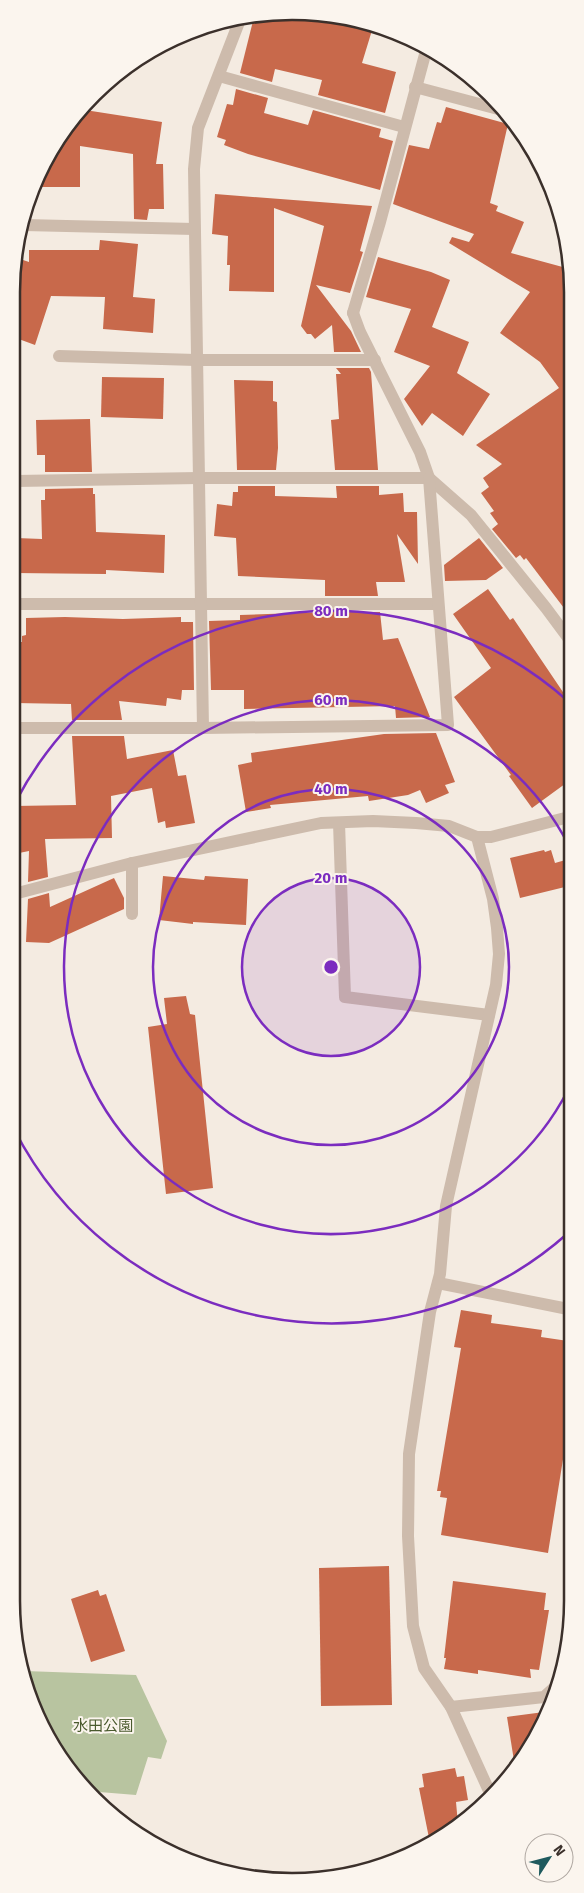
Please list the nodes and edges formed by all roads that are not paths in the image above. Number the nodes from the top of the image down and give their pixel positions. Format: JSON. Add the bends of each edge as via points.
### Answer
{"nodes":[{"id":1,"x":238,"y":25,"type":"edge"},
{"id":2,"x":425,"y":54,"type":"edge"},
{"id":3,"x":219,"y":76,"type":"junction"},
{"id":4,"x":415,"y":86,"type":"junction"},
{"id":5,"x":491,"y":107,"type":"edge"},
{"id":6,"x":404,"y":127,"type":"junction"},
{"id":7,"x":28,"y":225,"type":"edge"},
{"id":8,"x":194,"y":229,"type":"junction"},
{"id":9,"x":59,"y":356,"type":"dead end"},
{"id":10,"x":196,"y":360,"type":"junction"},
{"id":11,"x":376,"y":360,"type":"junction"},
{"id":12,"x":198,"y":478,"type":"junction"},
{"id":13,"x":429,"y":478,"type":"junction"},
{"id":14,"x":20,"y":481,"type":"edge"},
{"id":15,"x":20,"y":604,"type":"edge"},
{"id":16,"x":201,"y":604,"type":"junction"},
{"id":17,"x":438,"y":604,"type":"junction"},
{"id":18,"x":564,"y":631,"type":"edge"},
{"id":19,"x":20,"y":728,"type":"edge"},
{"id":20,"x":204,"y":728,"type":"junction"},
{"id":21,"x":564,"y":818,"type":"edge"},
{"id":22,"x":339,"y":823,"type":"junction"},
{"id":23,"x":477,"y":837,"type":"junction"},
{"id":24,"x":132,"y":863,"type":"junction"},
{"id":25,"x":20,"y":892,"type":"edge"},
{"id":26,"x":132,"y":914,"type":"dead end"},
{"id":27,"x":489,"y":1015,"type":"junction"},
{"id":28,"x":438,"y":1283,"type":"junction"},
{"id":29,"x":564,"y":1308,"type":"edge"},
{"id":30,"x":548,"y":1694,"type":"edge"},
{"id":31,"x":451,"y":1707,"type":"junction"},
{"id":32,"x":488,"y":1789,"type":"edge"}],
"edges":[{"from":1,"to":3,"type":"street"},
{"from":2,"to":4,"type":"street"},
{"from":3,"to":6,"type":"street"},
{"from":3,"to":8,"type":"street","via":[[198,128]]},
{"from":4,"to":5,"type":"street"},
{"from":4,"to":6,"type":"street"},
{"from":6,"to":11,"type":"street","via":[[353,314]]},
{"from":7,"to":8,"type":"street"},
{"from":8,"to":10,"type":"street"},
{"from":9,"to":10,"type":"street"},
{"from":10,"to":11,"type":"street"},
{"from":10,"to":12,"type":"street"},
{"from":11,"to":13,"type":"street"},
{"from":12,"to":13,"type":"street"},
{"from":12,"to":14,"type":"street"},
{"from":12,"to":16,"type":"street"},
{"from":13,"to":17,"type":"street"},
{"from":13,"to":18,"type":"street","via":[[471,515]]},
{"from":15,"to":16,"type":"street"},
{"from":16,"to":17,"type":"street"},
{"from":16,"to":20,"type":"street"},
{"from":17,"to":20,"type":"street","via":[[448,725]]},
{"from":19,"to":20,"type":"street"},
{"from":21,"to":23,"type":"street","via":[[491,837]]},
{"from":22,"to":23,"type":"street","via":[[416,822],[449,826]]},
{"from":22,"to":24,"type":"street","via":[[299,826]]},
{"from":22,"to":27,"type":"street","via":[[345,997]]},
{"from":23,"to":27,"type":"street","via":[[492,899],[499,954]]},
{"from":24,"to":25,"type":"street"},
{"from":24,"to":26,"type":"street"},
{"from":27,"to":28,"type":"street","via":[[446,1206]]},
{"from":28,"to":29,"type":"street"},
{"from":28,"to":31,"type":"street","via":[[430,1312],[408,1454],[408,1536],[413,1626],[424,1668]]},
{"from":30,"to":31,"type":"street","via":[[544,1697]]},
{"from":31,"to":32,"type":"street"}]}
